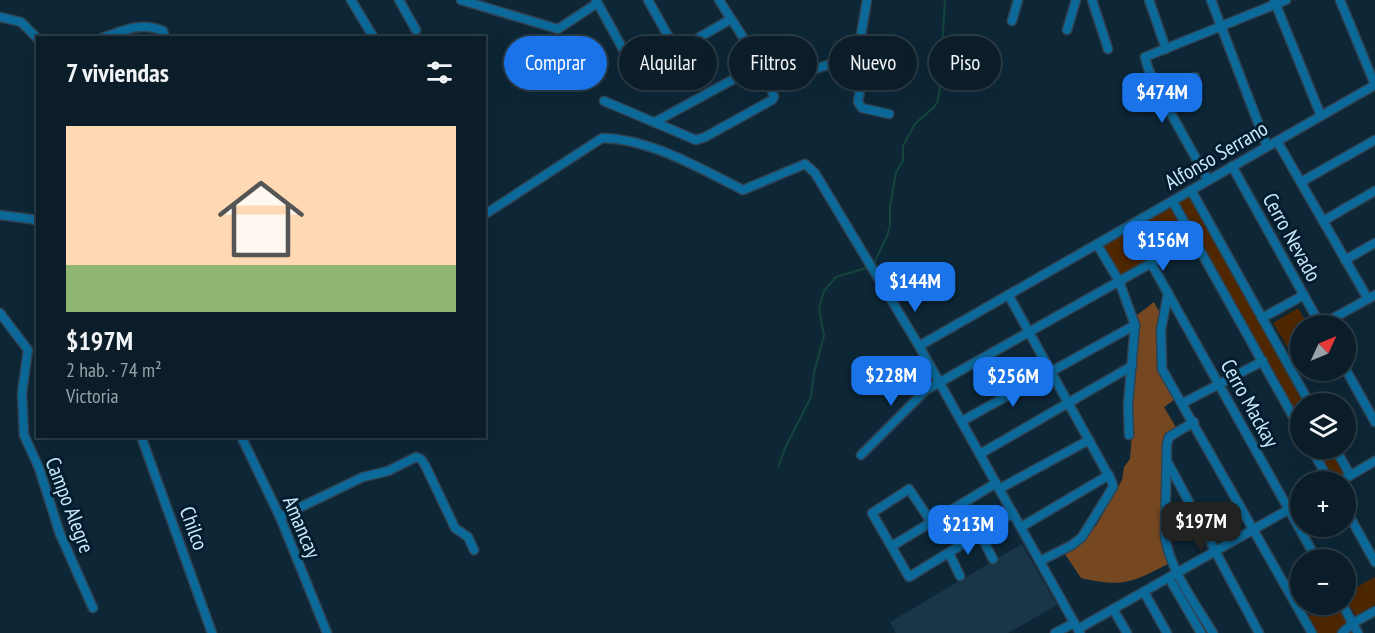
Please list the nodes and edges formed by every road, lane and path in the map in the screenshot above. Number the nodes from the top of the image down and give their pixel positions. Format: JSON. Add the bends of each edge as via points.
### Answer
{"nodes":[{"id":1,"x":351,"y":0,"type":"edge"},
{"id":2,"x":399,"y":0,"type":"edge"},
{"id":3,"x":462,"y":0,"type":"edge"},
{"id":4,"x":648,"y":0,"type":"edge"},
{"id":5,"x":719,"y":0,"type":"edge"},
{"id":6,"x":867,"y":0,"type":"edge"},
{"id":7,"x":1018,"y":0,"type":"edge"},
{"id":8,"x":1076,"y":0,"type":"edge"},
{"id":9,"x":1092,"y":0,"type":"edge"},
{"id":10,"x":1149,"y":0,"type":"edge"},
{"id":11,"x":1211,"y":0,"type":"edge"},
{"id":12,"x":1286,"y":0,"type":"edge"},
{"id":13,"x":1340,"y":0,"type":"edge"},
{"id":14,"x":596,"y":2,"type":"edge"},
{"id":15,"x":1275,"y":2,"type":"edge"},
{"id":16,"x":0,"y":17,"type":"edge"},
{"id":17,"x":731,"y":19,"type":"junction"},
{"id":18,"x":1012,"y":21,"type":"dead end"},
{"id":19,"x":1221,"y":27,"type":"junction"},
{"id":20,"x":416,"y":30,"type":"dead end"},
{"id":21,"x":1067,"y":30,"type":"dead end"},
{"id":22,"x":108,"y":36,"type":"edge"},
{"id":23,"x":164,"y":36,"type":"edge"},
{"id":24,"x":373,"y":36,"type":"edge"},
{"id":25,"x":668,"y":36,"type":"edge"},
{"id":26,"x":701,"y":36,"type":"edge"},
{"id":27,"x":742,"y":36,"type":"edge"},
{"id":28,"x":861,"y":36,"type":"edge"},
{"id":29,"x":36,"y":37,"type":"edge"},
{"id":30,"x":619,"y":43,"type":"edge"},
{"id":31,"x":1108,"y":49,"type":"dead end"},
{"id":32,"x":1166,"y":49,"type":"junction"},
{"id":33,"x":1195,"y":77,"type":"dead end"},
{"id":34,"x":729,"y":81,"type":"edge"},
{"id":35,"x":1375,"y":85,"type":"edge"},
{"id":36,"x":770,"y":90,"type":"edge"},
{"id":37,"x":860,"y":90,"type":"edge"},
{"id":38,"x":1159,"y":92,"type":"junction"},
{"id":39,"x":604,"y":100,"type":"dead end"},
{"id":40,"x":889,"y":114,"type":"dead end"},
{"id":41,"x":1321,"y":116,"type":"junction"},
{"id":42,"x":654,"y":122,"type":"junction"},
{"id":43,"x":1375,"y":140,"type":"edge"},
{"id":44,"x":1277,"y":141,"type":"junction"},
{"id":45,"x":1267,"y":146,"type":"junction"},
{"id":46,"x":1232,"y":166,"type":"junction"},
{"id":47,"x":1208,"y":180,"type":"junction"},
{"id":48,"x":1301,"y":182,"type":"junction"},
{"id":49,"x":1191,"y":190,"type":"junction"},
{"id":50,"x":1375,"y":191,"type":"edge"},
{"id":51,"x":1173,"y":202,"type":"junction"},
{"id":52,"x":486,"y":214,"type":"edge"},
{"id":53,"x":0,"y":215,"type":"edge"},
{"id":54,"x":36,"y":220,"type":"edge"},
{"id":55,"x":1323,"y":221,"type":"junction"},
{"id":56,"x":1194,"y":239,"type":"junction"},
{"id":57,"x":1375,"y":243,"type":"edge"},
{"id":58,"x":1098,"y":246,"type":"junction"},
{"id":59,"x":1345,"y":260,"type":"junction"},
{"id":60,"x":1151,"y":263,"type":"junction"},
{"id":61,"x":921,"y":275,"type":"dead end"},
{"id":62,"x":1119,"y":281,"type":"junction"},
{"id":63,"x":888,"y":293,"type":"junction"},
{"id":64,"x":1168,"y":293,"type":"junction"},
{"id":65,"x":1304,"y":295,"type":"junction"},
{"id":66,"x":1009,"y":297,"type":"junction"},
{"id":67,"x":1371,"y":297,"type":"edge"},
{"id":68,"x":0,"y":313,"type":"edge"},
{"id":69,"x":1315,"y":315,"type":"edge"},
{"id":70,"x":1339,"y":315,"type":"edge"},
{"id":71,"x":1262,"y":318,"type":"junction"},
{"id":72,"x":1135,"y":325,"type":"junction"},
{"id":73,"x":1029,"y":333,"type":"junction"},
{"id":74,"x":919,"y":346,"type":"junction"},
{"id":75,"x":1263,"y":361,"type":"junction"},
{"id":76,"x":1290,"y":362,"type":"edge"},
{"id":77,"x":1132,"y":366,"type":"junction"},
{"id":78,"x":1052,"y":372,"type":"junction"},
{"id":79,"x":1352,"y":381,"type":"edge"},
{"id":80,"x":940,"y":383,"type":"junction"},
{"id":81,"x":1219,"y":384,"type":"junction"},
{"id":82,"x":1183,"y":403,"type":"junction"},
{"id":83,"x":1069,"y":404,"type":"junction"},
{"id":84,"x":1290,"y":411,"type":"edge"},
{"id":85,"x":962,"y":422,"type":"junction"},
{"id":86,"x":1194,"y":422,"type":"junction"},
{"id":87,"x":1375,"y":422,"type":"edge"},
{"id":88,"x":1129,"y":435,"type":"dead end"},
{"id":89,"x":142,"y":438,"type":"edge"},
{"id":90,"x":242,"y":438,"type":"edge"},
{"id":91,"x":1089,"y":440,"type":"junction"},
{"id":92,"x":980,"y":454,"type":"junction"},
{"id":93,"x":861,"y":455,"type":"dead end"},
{"id":94,"x":1166,"y":461,"type":"junction"},
{"id":95,"x":1375,"y":461,"type":"edge"},
{"id":96,"x":1356,"y":472,"type":"edge"},
{"id":97,"x":1108,"y":475,"type":"junction"},
{"id":98,"x":998,"y":486,"type":"junction"},
{"id":99,"x":1289,"y":510,"type":"junction"},
{"id":100,"x":1013,"y":513,"type":"junction"},
{"id":101,"x":280,"y":517,"type":"junction"},
{"id":102,"x":932,"y":523,"type":"junction"},
{"id":103,"x":1021,"y":527,"type":"junction"},
{"id":104,"x":1356,"y":528,"type":"edge"},
{"id":105,"x":1253,"y":530,"type":"junction"},
{"id":106,"x":980,"y":534,"type":"junction"},
{"id":107,"x":892,"y":546,"type":"junction"},
{"id":108,"x":1311,"y":549,"type":"edge"},
{"id":109,"x":474,"y":550,"type":"dead end"},
{"id":110,"x":1215,"y":551,"type":"junction"},
{"id":111,"x":949,"y":553,"type":"junction"},
{"id":112,"x":993,"y":559,"type":"dead end"},
{"id":113,"x":1040,"y":561,"type":"junction"},
{"id":114,"x":1375,"y":562,"type":"edge"},
{"id":115,"x":1178,"y":573,"type":"junction"},
{"id":116,"x":960,"y":576,"type":"dead end"},
{"id":117,"x":1169,"y":578,"type":"junction"},
{"id":118,"x":1144,"y":592,"type":"junction"},
{"id":119,"x":93,"y":608,"type":"dead end"},
{"id":120,"x":1113,"y":609,"type":"junction"},
{"id":121,"x":1375,"y":611,"type":"edge"},
{"id":122,"x":1348,"y":615,"type":"edge"},
{"id":123,"x":1353,"y":623,"type":"junction"},
{"id":124,"x":1077,"y":628,"type":"edge"},
{"id":125,"x":212,"y":633,"type":"edge"},
{"id":126,"x":327,"y":633,"type":"edge"},
{"id":127,"x":1055,"y":633,"type":"edge"},
{"id":128,"x":1127,"y":633,"type":"edge"},
{"id":129,"x":1167,"y":633,"type":"edge"},
{"id":130,"x":1201,"y":633,"type":"edge"},
{"id":131,"x":1213,"y":633,"type":"edge"},
{"id":132,"x":1259,"y":633,"type":"edge"},
{"id":133,"x":1312,"y":633,"type":"edge"},
{"id":134,"x":1342,"y":633,"type":"edge"},
{"id":135,"x":1358,"y":633,"type":"edge"}],
"edges":[{"from":1,"to":24,"type":"street"},
{"from":2,"to":20,"type":"street"},
{"from":3,"to":14,"type":"street","via":[[558,29]]},
{"from":4,"to":25,"type":"street"},
{"from":5,"to":17,"type":"street"},
{"from":6,"to":28,"type":"street"},
{"from":7,"to":18,"type":"street"},
{"from":8,"to":21,"type":"street"},
{"from":9,"to":31,"type":"street"},
{"from":10,"to":32,"type":"street"},
{"from":11,"to":19,"type":"street"},
{"from":12,"to":15,"type":"street"},
{"from":13,"to":35,"type":"street"},
{"from":14,"to":30,"type":"street"},
{"from":15,"to":19,"type":"street"},
{"from":15,"to":41,"type":"street"},
{"from":16,"to":29,"type":"street","via":[[21,22]]},
{"from":17,"to":26,"type":"street"},
{"from":17,"to":27,"type":"street"},
{"from":19,"to":32,"type":"street"},
{"from":19,"to":45,"type":"street"},
{"from":22,"to":23,"type":"street","via":[[139,26],[154,27]]},
{"from":32,"to":38,"type":"street","via":[[1145,57]]},
{"from":33,"to":38,"type":"street"},
{"from":34,"to":42,"type":"street"},
{"from":35,"to":41,"type":"street","name":"Alfonso Serrano"},
{"from":36,"to":42,"type":"street","via":[[774,98],[696,140]]},
{"from":37,"to":40,"type":"street","via":[[859,106]]},
{"from":38,"to":47,"type":"street"},
{"from":39,"to":42,"type":"street"},
{"from":41,"to":44,"type":"street","name":"Alfonso Serrano"},
{"from":43,"to":48,"type":"street"},
{"from":44,"to":45,"type":"street","name":"Alfonso Serrano"},
{"from":44,"to":48,"type":"street"},
{"from":45,"to":46,"type":"street","name":"Alfonso Serrano"},
{"from":46,"to":47,"type":"street","name":"Alfonso Serrano"},
{"from":46,"to":65,"type":"street","name":"Cerro Nevado"},
{"from":47,"to":49,"type":"street","name":"Alfonso Serrano"},
{"from":48,"to":55,"type":"street"},
{"from":49,"to":51,"type":"street","name":"Alfonso Serrano"},
{"from":49,"to":71,"type":"street"},
{"from":50,"to":55,"type":"street"},
{"from":51,"to":56,"type":"street"},
{"from":51,"to":58,"type":"street","name":"Alfonso Serrano"},
{"from":52,"to":63,"type":"street","via":[[602,138],[623,139],[682,160],[743,190],[805,164],[815,173]]},
{"from":53,"to":54,"type":"street"},
{"from":55,"to":59,"type":"street"},
{"from":56,"to":60,"type":"street"},
{"from":56,"to":75,"type":"street"},
{"from":57,"to":59,"type":"street"},
{"from":58,"to":62,"type":"street"},
{"from":58,"to":66,"type":"street","name":"Alfonso Serrano"},
{"from":59,"to":67,"type":"street"},
{"from":60,"to":62,"type":"street"},
{"from":60,"to":64,"type":"street","name":"Cerro Mackay"},
{"from":61,"to":63,"type":"street"},
{"from":62,"to":72,"type":"street"},
{"from":62,"to":73,"type":"street"},
{"from":63,"to":74,"type":"street"},
{"from":64,"to":81,"type":"street","name":"Cerro Mackay"},
{"from":64,"to":82,"type":"street","via":[[1161,330],[1162,369]]},
{"from":65,"to":69,"type":"street","name":"Cerro Nevado"},
{"from":65,"to":71,"type":"street"},
{"from":66,"to":73,"type":"street"},
{"from":66,"to":74,"type":"street","name":"Alfonso Serrano"},
{"from":67,"to":70,"type":"street"},
{"from":68,"to":119,"type":"street","name":"Campo Alegre","via":[[28,350],[22,393],[24,435],[60,534]]},
{"from":71,"to":76,"type":"street"},
{"from":72,"to":77,"type":"street"},
{"from":72,"to":78,"type":"street"},
{"from":73,"to":78,"type":"street"},
{"from":73,"to":80,"type":"street"},
{"from":74,"to":80,"type":"street"},
{"from":75,"to":81,"type":"street"},
{"from":75,"to":84,"type":"street"},
{"from":77,"to":83,"type":"street"},
{"from":77,"to":88,"type":"street"},
{"from":78,"to":83,"type":"street"},
{"from":78,"to":85,"type":"street"},
{"from":79,"to":87,"type":"street"},
{"from":80,"to":85,"type":"street"},
{"from":80,"to":93,"type":"street","via":[[926,390]]},
{"from":81,"to":82,"type":"street"},
{"from":81,"to":99,"type":"street","name":"Cerro Mackay"},
{"from":82,"to":86,"type":"street"},
{"from":83,"to":91,"type":"street"},
{"from":83,"to":92,"type":"street"},
{"from":85,"to":92,"type":"street"},
{"from":86,"to":94,"type":"street","via":[[1170,437]]},
{"from":86,"to":105,"type":"street"},
{"from":89,"to":125,"type":"street","name":"Chilco"},
{"from":90,"to":101,"type":"street","name":"Amancay"},
{"from":91,"to":97,"type":"street"},
{"from":91,"to":98,"type":"street"},
{"from":92,"to":98,"type":"street"},
{"from":94,"to":110,"type":"street"},
{"from":94,"to":115,"type":"street","via":[[1167,550]]},
{"from":95,"to":96,"type":"street"},
{"from":97,"to":103,"type":"street"},
{"from":97,"to":113,"type":"street","via":[[1113,487],[1082,537]]},
{"from":98,"to":100,"type":"street"},
{"from":98,"to":102,"type":"street"},
{"from":99,"to":105,"type":"street"},
{"from":99,"to":108,"type":"street","name":"Cerro Mackay"},
{"from":100,"to":103,"type":"street"},
{"from":100,"to":106,"type":"street"},
{"from":101,"to":109,"type":"street","via":[[363,477],[416,457],[426,466],[456,528],[468,537]]},
{"from":101,"to":126,"type":"street","name":"Amancay"},
{"from":102,"to":107,"type":"street"},
{"from":102,"to":107,"type":"street","via":[[909,489],[872,513]]},
{"from":103,"to":113,"type":"street"},
{"from":104,"to":114,"type":"street"},
{"from":105,"to":110,"type":"street"},
{"from":105,"to":133,"type":"street"},
{"from":106,"to":111,"type":"street"},
{"from":106,"to":112,"type":"street"},
{"from":107,"to":111,"type":"street","via":[[909,577]]},
{"from":110,"to":115,"type":"street"},
{"from":110,"to":132,"type":"street"},
{"from":111,"to":116,"type":"street"},
{"from":113,"to":124,"type":"street"},
{"from":115,"to":117,"type":"street"},
{"from":115,"to":131,"type":"street"},
{"from":117,"to":118,"type":"street"},
{"from":117,"to":130,"type":"street"},
{"from":118,"to":120,"type":"street"},
{"from":118,"to":129,"type":"street"},
{"from":120,"to":124,"type":"street"},
{"from":120,"to":128,"type":"street"},
{"from":121,"to":123,"type":"street"},
{"from":122,"to":123,"type":"street"},
{"from":123,"to":134,"type":"street"},
{"from":123,"to":135,"type":"street"},
{"from":124,"to":127,"type":"street"}]}
